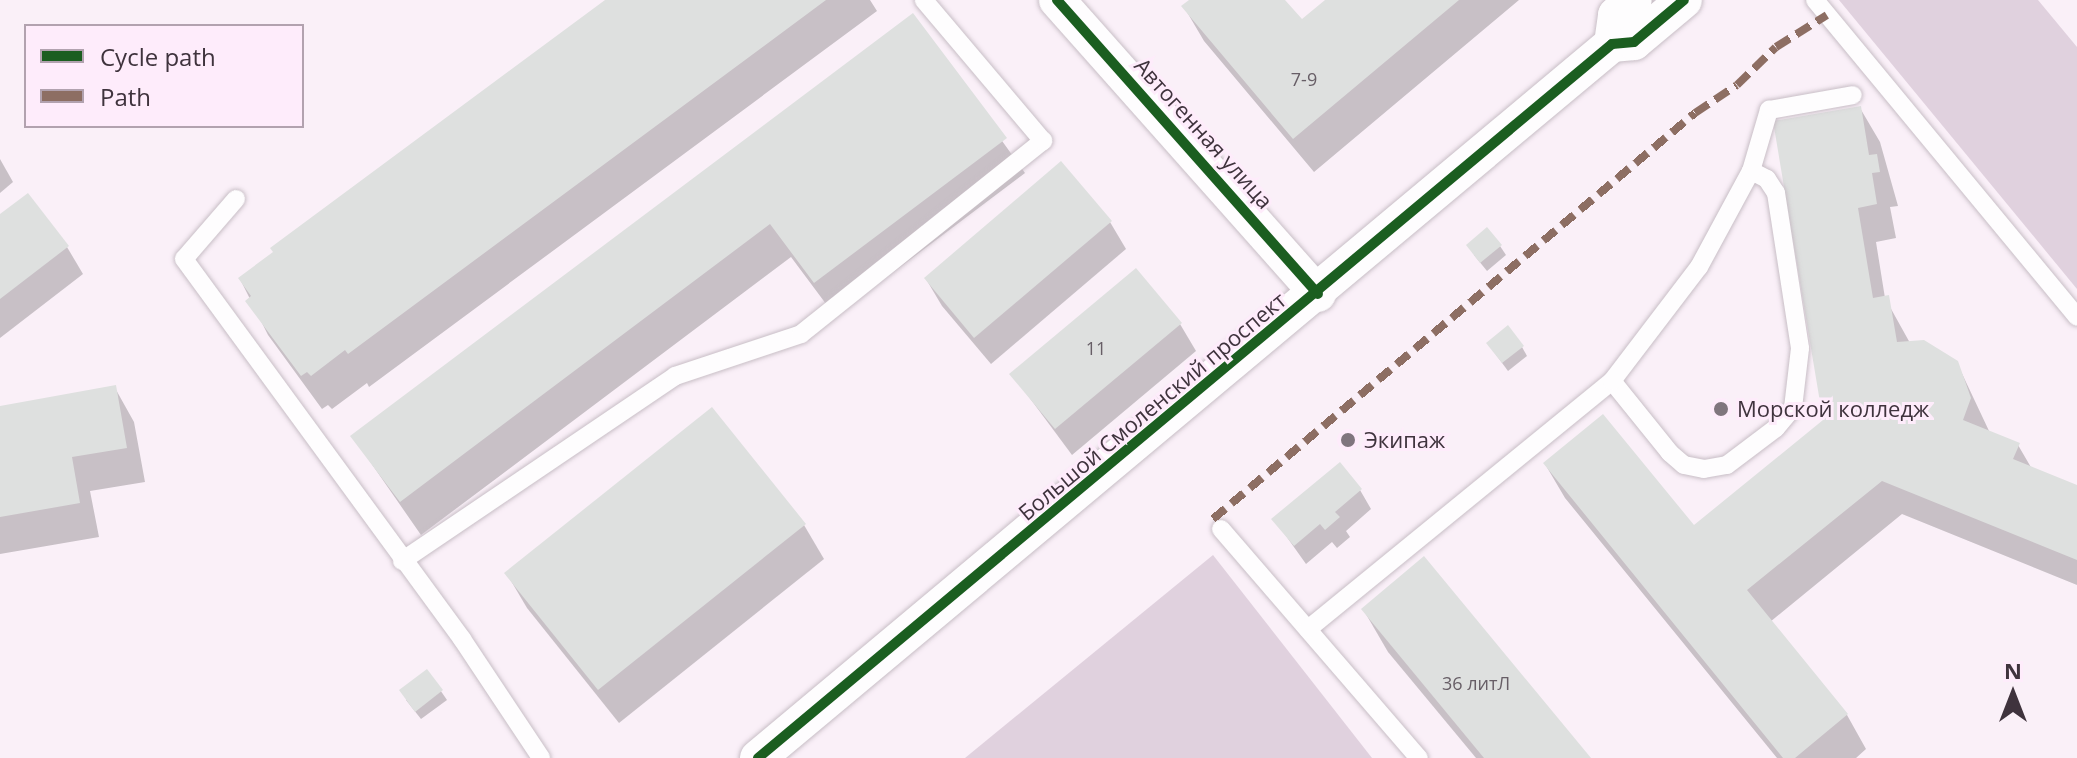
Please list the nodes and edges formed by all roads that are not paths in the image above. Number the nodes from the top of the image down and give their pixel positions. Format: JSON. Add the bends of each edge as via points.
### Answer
{"nodes":[{"id":1,"x":924,"y":0,"type":"edge"},
{"id":2,"x":1057,"y":0,"type":"edge"},
{"id":3,"x":1634,"y":0,"type":"edge"},
{"id":4,"x":1815,"y":0,"type":"edge"},
{"id":5,"x":1679,"y":1,"type":"edge"},
{"id":6,"x":1612,"y":44,"type":"junction"},
{"id":7,"x":1853,"y":95,"type":"dead end"},
{"id":8,"x":1751,"y":171,"type":"junction"},
{"id":9,"x":236,"y":199,"type":"dead end"},
{"id":10,"x":1318,"y":294,"type":"junction"},
{"id":11,"x":2077,"y":317,"type":"edge"},
{"id":12,"x":1612,"y":381,"type":"junction"},
{"id":13,"x":1221,"y":529,"type":"dead end"},
{"id":14,"x":402,"y":561,"type":"junction"},
{"id":15,"x":1308,"y":629,"type":"junction"},
{"id":16,"x":541,"y":758,"type":"edge"},
{"id":17,"x":758,"y":758,"type":"edge"},
{"id":18,"x":1419,"y":758,"type":"edge"}],
"edges":[{"from":1,"to":14,"type":"lane","via":[[1043,141],[801,334],[675,376]]},
{"from":2,"to":10,"type":"street","name":"Автогенная улица"},
{"from":3,"to":6,"type":"street","via":[[1616,15]]},
{"from":4,"to":11,"type":"lane"},
{"from":5,"to":6,"type":"street","name":"Большой Смоленский проспект","via":[[1634,42]]},
{"from":6,"to":10,"type":"street","name":"Большой Смоленский проспект"},
{"from":7,"to":8,"type":"lane","via":[[1769,110]]},
{"from":8,"to":12,"type":"lane","via":[[1699,267]]},
{"from":8,"to":12,"type":"lane","via":[[1767,179],[1776,193],[1800,348],[1793,408],[1776,428],[1727,465],[1704,469],[1684,465],[1670,453]]},
{"from":9,"to":14,"type":"lane","via":[[184,259]]},
{"from":10,"to":17,"type":"street","name":"Большой Смоленский проспект"},
{"from":12,"to":15,"type":"lane"},
{"from":13,"to":15,"type":"lane"},
{"from":14,"to":16,"type":"lane","via":[[462,639]]},
{"from":15,"to":18,"type":"lane"}]}
